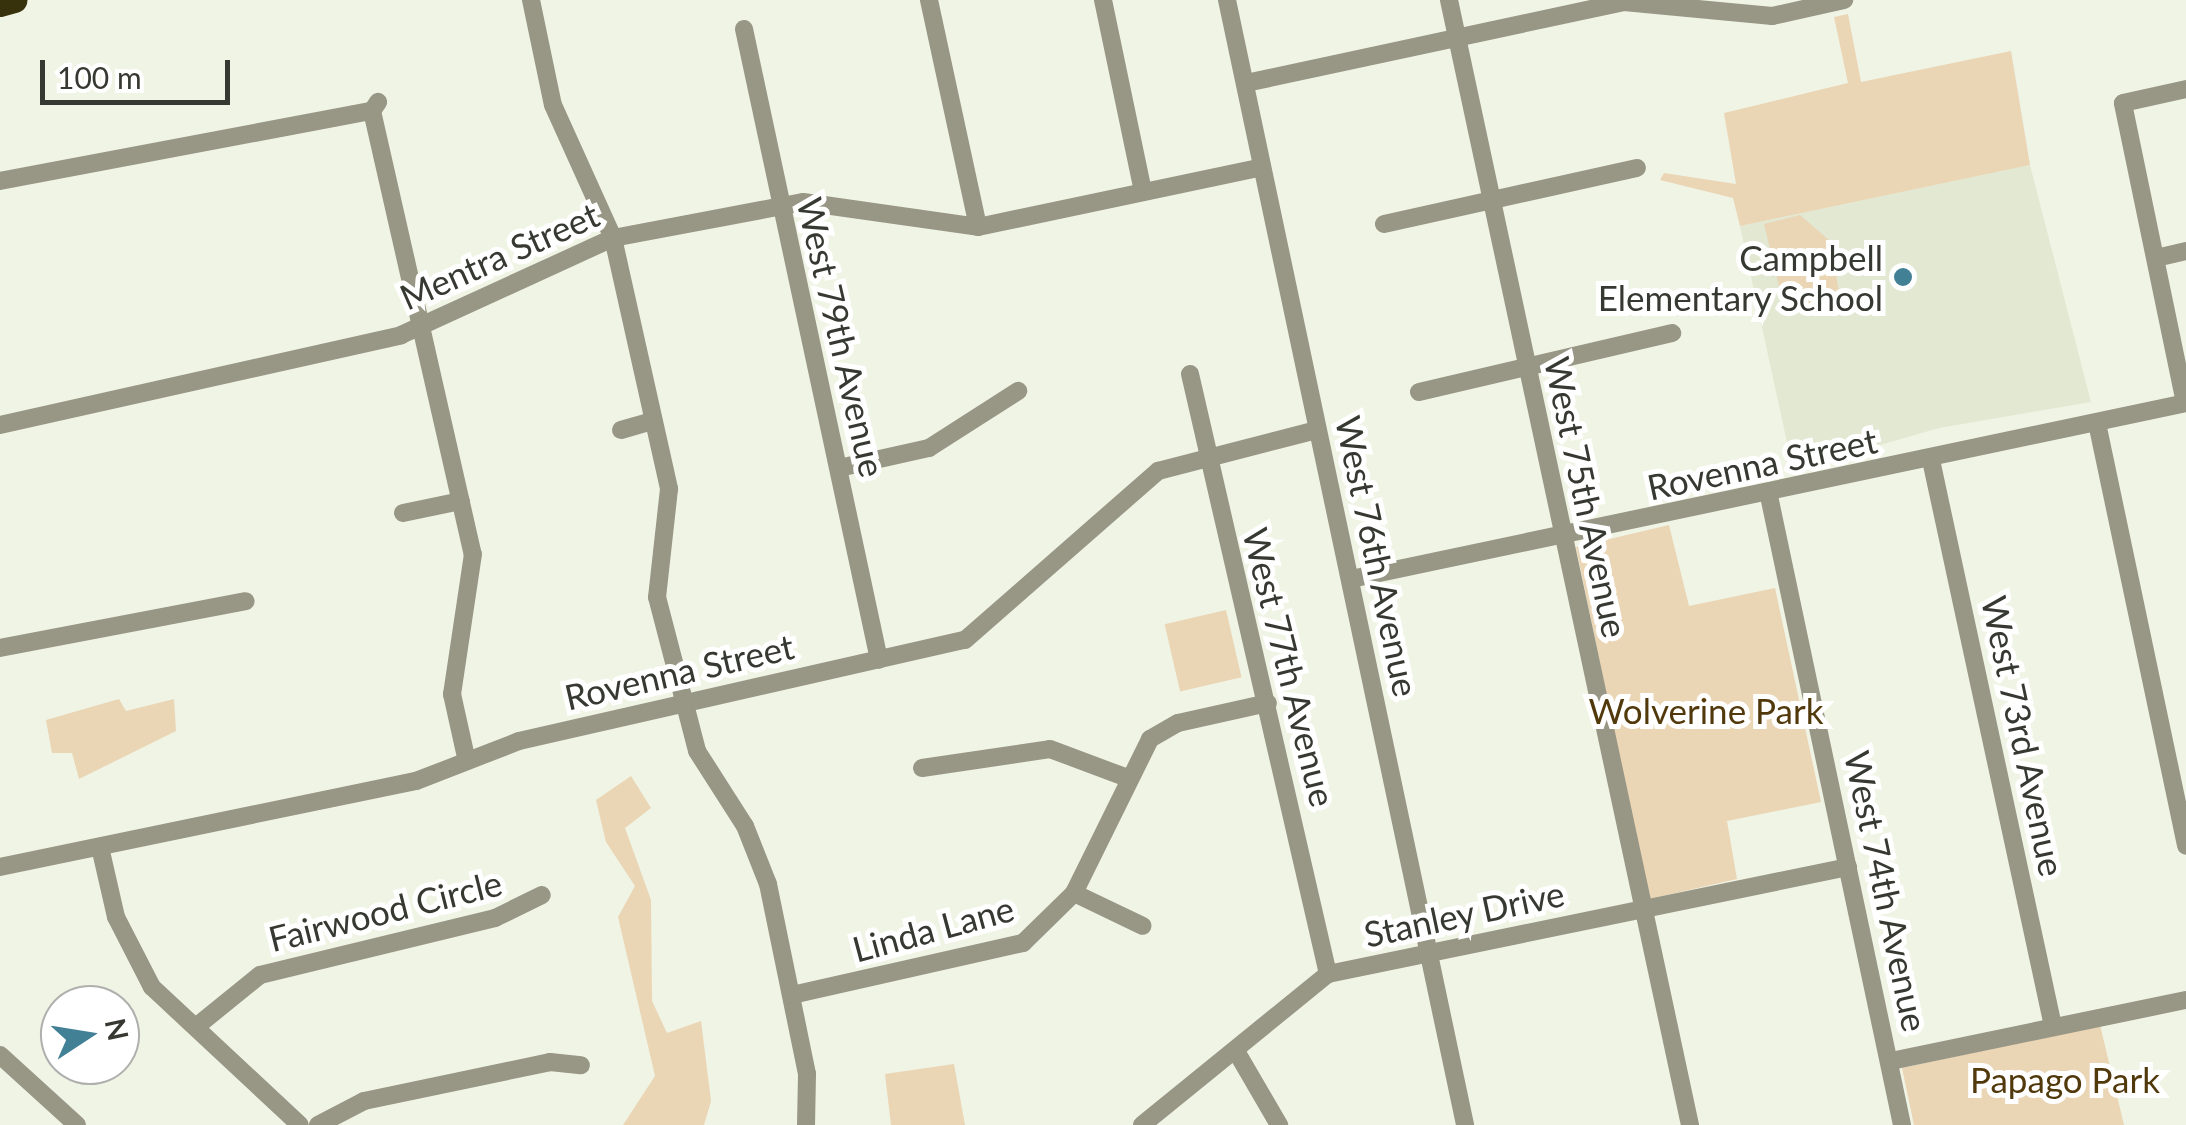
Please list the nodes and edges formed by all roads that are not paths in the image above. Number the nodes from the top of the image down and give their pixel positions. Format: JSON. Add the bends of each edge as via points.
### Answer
{"nodes":[{"id":1,"x":14,"y":0,"type":"edge"},
{"id":2,"x":531,"y":0,"type":"edge"},
{"id":3,"x":930,"y":0,"type":"edge"},
{"id":4,"x":1103,"y":0,"type":"edge"},
{"id":5,"x":1227,"y":0,"type":"edge"},
{"id":6,"x":1449,"y":0,"type":"edge"},
{"id":7,"x":1844,"y":0,"type":"edge"},
{"id":8,"x":2,"y":2,"type":"edge"},
{"id":9,"x":1770,"y":8,"type":"edge"},
{"id":10,"x":744,"y":29,"type":"dead end"},
{"id":11,"x":1456,"y":36,"type":"junction"},
{"id":12,"x":1246,"y":83,"type":"junction"},
{"id":13,"x":2186,"y":90,"type":"edge"},
{"id":14,"x":1262,"y":168,"type":"junction"},
{"id":15,"x":1637,"y":168,"type":"dead end"},
{"id":16,"x":0,"y":181,"type":"edge"},
{"id":17,"x":1143,"y":192,"type":"junction"},
{"id":18,"x":1492,"y":201,"type":"junction"},
{"id":19,"x":778,"y":205,"type":"junction"},
{"id":20,"x":1384,"y":224,"type":"dead end"},
{"id":21,"x":978,"y":227,"type":"junction"},
{"id":22,"x":612,"y":238,"type":"junction"},
{"id":23,"x":2186,"y":251,"type":"edge"},
{"id":24,"x":2156,"y":258,"type":"junction"},
{"id":25,"x":425,"y":325,"type":"junction"},
{"id":26,"x":1672,"y":333,"type":"dead end"},
{"id":27,"x":1526,"y":366,"type":"junction"},
{"id":28,"x":1190,"y":374,"type":"dead end"},
{"id":29,"x":1018,"y":391,"type":"dead end"},
{"id":30,"x":1419,"y":392,"type":"dead end"},
{"id":31,"x":2186,"y":403,"type":"edge"},
{"id":32,"x":653,"y":421,"type":"junction"},
{"id":33,"x":2097,"y":423,"type":"junction"},
{"id":34,"x":0,"y":424,"type":"edge"},
{"id":35,"x":621,"y":430,"type":"dead end"},
{"id":36,"x":1317,"y":430,"type":"junction"},
{"id":37,"x":1207,"y":454,"type":"junction"},
{"id":38,"x":1931,"y":460,"type":"junction"},
{"id":39,"x":839,"y":468,"type":"junction"},
{"id":40,"x":1769,"y":496,"type":"junction"},
{"id":41,"x":462,"y":501,"type":"junction"},
{"id":42,"x":403,"y":513,"type":"dead end"},
{"id":43,"x":1564,"y":539,"type":"junction"},
{"id":44,"x":1350,"y":578,"type":"junction"},
{"id":45,"x":246,"y":601,"type":"dead end"},
{"id":46,"x":0,"y":648,"type":"edge"},
{"id":47,"x":879,"y":660,"type":"junction"},
{"id":48,"x":681,"y":704,"type":"junction"},
{"id":49,"x":1268,"y":704,"type":"junction"},
{"id":50,"x":466,"y":756,"type":"junction"},
{"id":51,"x":922,"y":768,"type":"dead end"},
{"id":52,"x":1125,"y":778,"type":"junction"},
{"id":53,"x":2183,"y":816,"type":"edge"},
{"id":54,"x":2186,"y":846,"type":"edge"},
{"id":55,"x":100,"y":848,"type":"junction"},
{"id":56,"x":0,"y":867,"type":"edge"},
{"id":57,"x":1848,"y":867,"type":"junction"},
{"id":58,"x":1074,"y":893,"type":"junction"},
{"id":59,"x":542,"y":895,"type":"dead end"},
{"id":60,"x":1642,"y":909,"type":"junction"},
{"id":61,"x":1143,"y":926,"type":"dead end"},
{"id":62,"x":1428,"y":954,"type":"junction"},
{"id":63,"x":1328,"y":974,"type":"junction"},
{"id":64,"x":792,"y":995,"type":"junction"},
{"id":65,"x":2186,"y":1000,"type":"edge"},
{"id":66,"x":196,"y":1026,"type":"junction"},
{"id":67,"x":2052,"y":1026,"type":"junction"},
{"id":68,"x":1236,"y":1051,"type":"junction"},
{"id":69,"x":0,"y":1055,"type":"edge"},
{"id":70,"x":1891,"y":1061,"type":"junction"},
{"id":71,"x":581,"y":1065,"type":"dead end"},
{"id":72,"x":77,"y":1125,"type":"edge"},
{"id":73,"x":300,"y":1125,"type":"edge"},
{"id":74,"x":318,"y":1125,"type":"edge"},
{"id":75,"x":806,"y":1125,"type":"edge"},
{"id":76,"x":1142,"y":1125,"type":"edge"},
{"id":77,"x":1279,"y":1125,"type":"edge"},
{"id":78,"x":1464,"y":1125,"type":"edge"},
{"id":79,"x":1690,"y":1125,"type":"edge"},
{"id":80,"x":1902,"y":1125,"type":"edge"}],
"edges":[{"from":1,"to":8,"type":"highway"},
{"from":2,"to":22,"type":"street","via":[[554,106]]},
{"from":3,"to":21,"type":"street"},
{"from":4,"to":17,"type":"street"},
{"from":5,"to":12,"type":"street","name":"West 76th Avenue"},
{"from":6,"to":11,"type":"street","name":"West 75th Avenue"},
{"from":7,"to":9,"type":"street"},
{"from":9,"to":11,"type":"street","via":[[1624,2]]},
{"from":10,"to":19,"type":"street","name":"West 79th Avenue"},
{"from":11,"to":12,"type":"street"},
{"from":11,"to":18,"type":"street","name":"West 75th Avenue"},
{"from":12,"to":14,"type":"street","name":"West 76th Avenue"},
{"from":13,"to":24,"type":"street","via":[[2123,103]]},
{"from":14,"to":17,"type":"street","name":"Mentra Street"},
{"from":14,"to":36,"type":"street","name":"West 76th Avenue"},
{"from":15,"to":18,"type":"street"},
{"from":16,"to":25,"type":"street","via":[[375,107]]},
{"from":17,"to":21,"type":"street","name":"Mentra Street"},
{"from":18,"to":20,"type":"street"},
{"from":18,"to":27,"type":"street","name":"West 75th Avenue"},
{"from":19,"to":21,"type":"street","name":"Mentra Street"},
{"from":19,"to":22,"type":"street","name":"Mentra Street"},
{"from":19,"to":39,"type":"street","name":"West 79th Avenue"},
{"from":22,"to":25,"type":"street","name":"Mentra Street"},
{"from":22,"to":32,"type":"street"},
{"from":23,"to":24,"type":"street"},
{"from":24,"to":31,"type":"street"},
{"from":25,"to":34,"type":"street","name":"Mentra Street"},
{"from":25,"to":41,"type":"street"},
{"from":26,"to":27,"type":"street"},
{"from":27,"to":30,"type":"street"},
{"from":27,"to":43,"type":"street","name":"West 75th Avenue"},
{"from":28,"to":37,"type":"street","name":"West 77th Avenue"},
{"from":29,"to":39,"type":"street","via":[[929,448]]},
{"from":31,"to":33,"type":"street","name":"Rovenna Street"},
{"from":32,"to":35,"type":"street"},
{"from":32,"to":48,"type":"street","via":[[668,490],[657,597]]},
{"from":33,"to":38,"type":"street","name":"Rovenna Street"},
{"from":33,"to":53,"type":"street"},
{"from":36,"to":37,"type":"street","name":"Rovenna Street"},
{"from":36,"to":44,"type":"street","name":"West 76th Avenue"},
{"from":37,"to":47,"type":"street","name":"Rovenna Street","via":[[1158,471],[965,640]]},
{"from":37,"to":49,"type":"street","name":"West 77th Avenue"},
{"from":38,"to":40,"type":"street","name":"Rovenna Street"},
{"from":38,"to":67,"type":"street","name":"West 73rd Avenue"},
{"from":39,"to":47,"type":"street","name":"West 79th Avenue"},
{"from":40,"to":43,"type":"street","name":"Rovenna Street"},
{"from":40,"to":57,"type":"street","name":"West 74th Avenue"},
{"from":41,"to":42,"type":"street"},
{"from":41,"to":50,"type":"street","via":[[474,586],[452,694]]},
{"from":43,"to":44,"type":"street","name":"Rovenna Street"},
{"from":43,"to":60,"type":"street","name":"West 75th Avenue"},
{"from":44,"to":62,"type":"street","name":"West 76th Avenue"},
{"from":45,"to":46,"type":"street"},
{"from":47,"to":48,"type":"street","name":"Rovenna Street"},
{"from":48,"to":50,"type":"street","name":"Rovenna Street"},
{"from":48,"to":64,"type":"street","via":[[711,780],[759,854]]},
{"from":49,"to":52,"type":"street","name":"Linda Lane","via":[[1161,730]]},
{"from":49,"to":63,"type":"street","name":"West 77th Avenue"},
{"from":50,"to":55,"type":"street","name":"Rovenna Street","via":[[416,781]]},
{"from":51,"to":52,"type":"street","via":[[1050,749]]},
{"from":52,"to":58,"type":"street","name":"Linda Lane"},
{"from":53,"to":54,"type":"street"},
{"from":55,"to":56,"type":"street","name":"Rovenna Street"},
{"from":55,"to":66,"type":"street","via":[[129,951]]},
{"from":57,"to":60,"type":"street","name":"Stanley Drive"},
{"from":57,"to":70,"type":"street","name":"West 74th Avenue"},
{"from":58,"to":61,"type":"street"},
{"from":58,"to":64,"type":"street","name":"Linda Lane","via":[[1023,943]]},
{"from":59,"to":66,"type":"street","name":"Fairwood Circle","via":[[495,918],[260,975]]},
{"from":60,"to":62,"type":"street","name":"Stanley Drive"},
{"from":60,"to":79,"type":"street","name":"West 75th Avenue"},
{"from":62,"to":63,"type":"street","name":"Stanley Drive"},
{"from":62,"to":78,"type":"street","name":"West 76th Avenue"},
{"from":63,"to":68,"type":"street","name":"Stanley Drive"},
{"from":64,"to":75,"type":"street"},
{"from":65,"to":67,"type":"street"},
{"from":66,"to":73,"type":"street"},
{"from":67,"to":70,"type":"street"},
{"from":68,"to":76,"type":"street","name":"Stanley Drive"},
{"from":68,"to":77,"type":"street"},
{"from":69,"to":72,"type":"street"},
{"from":70,"to":80,"type":"street","name":"West 74th Avenue"},
{"from":71,"to":74,"type":"street","via":[[550,1062],[364,1101]]}]}
